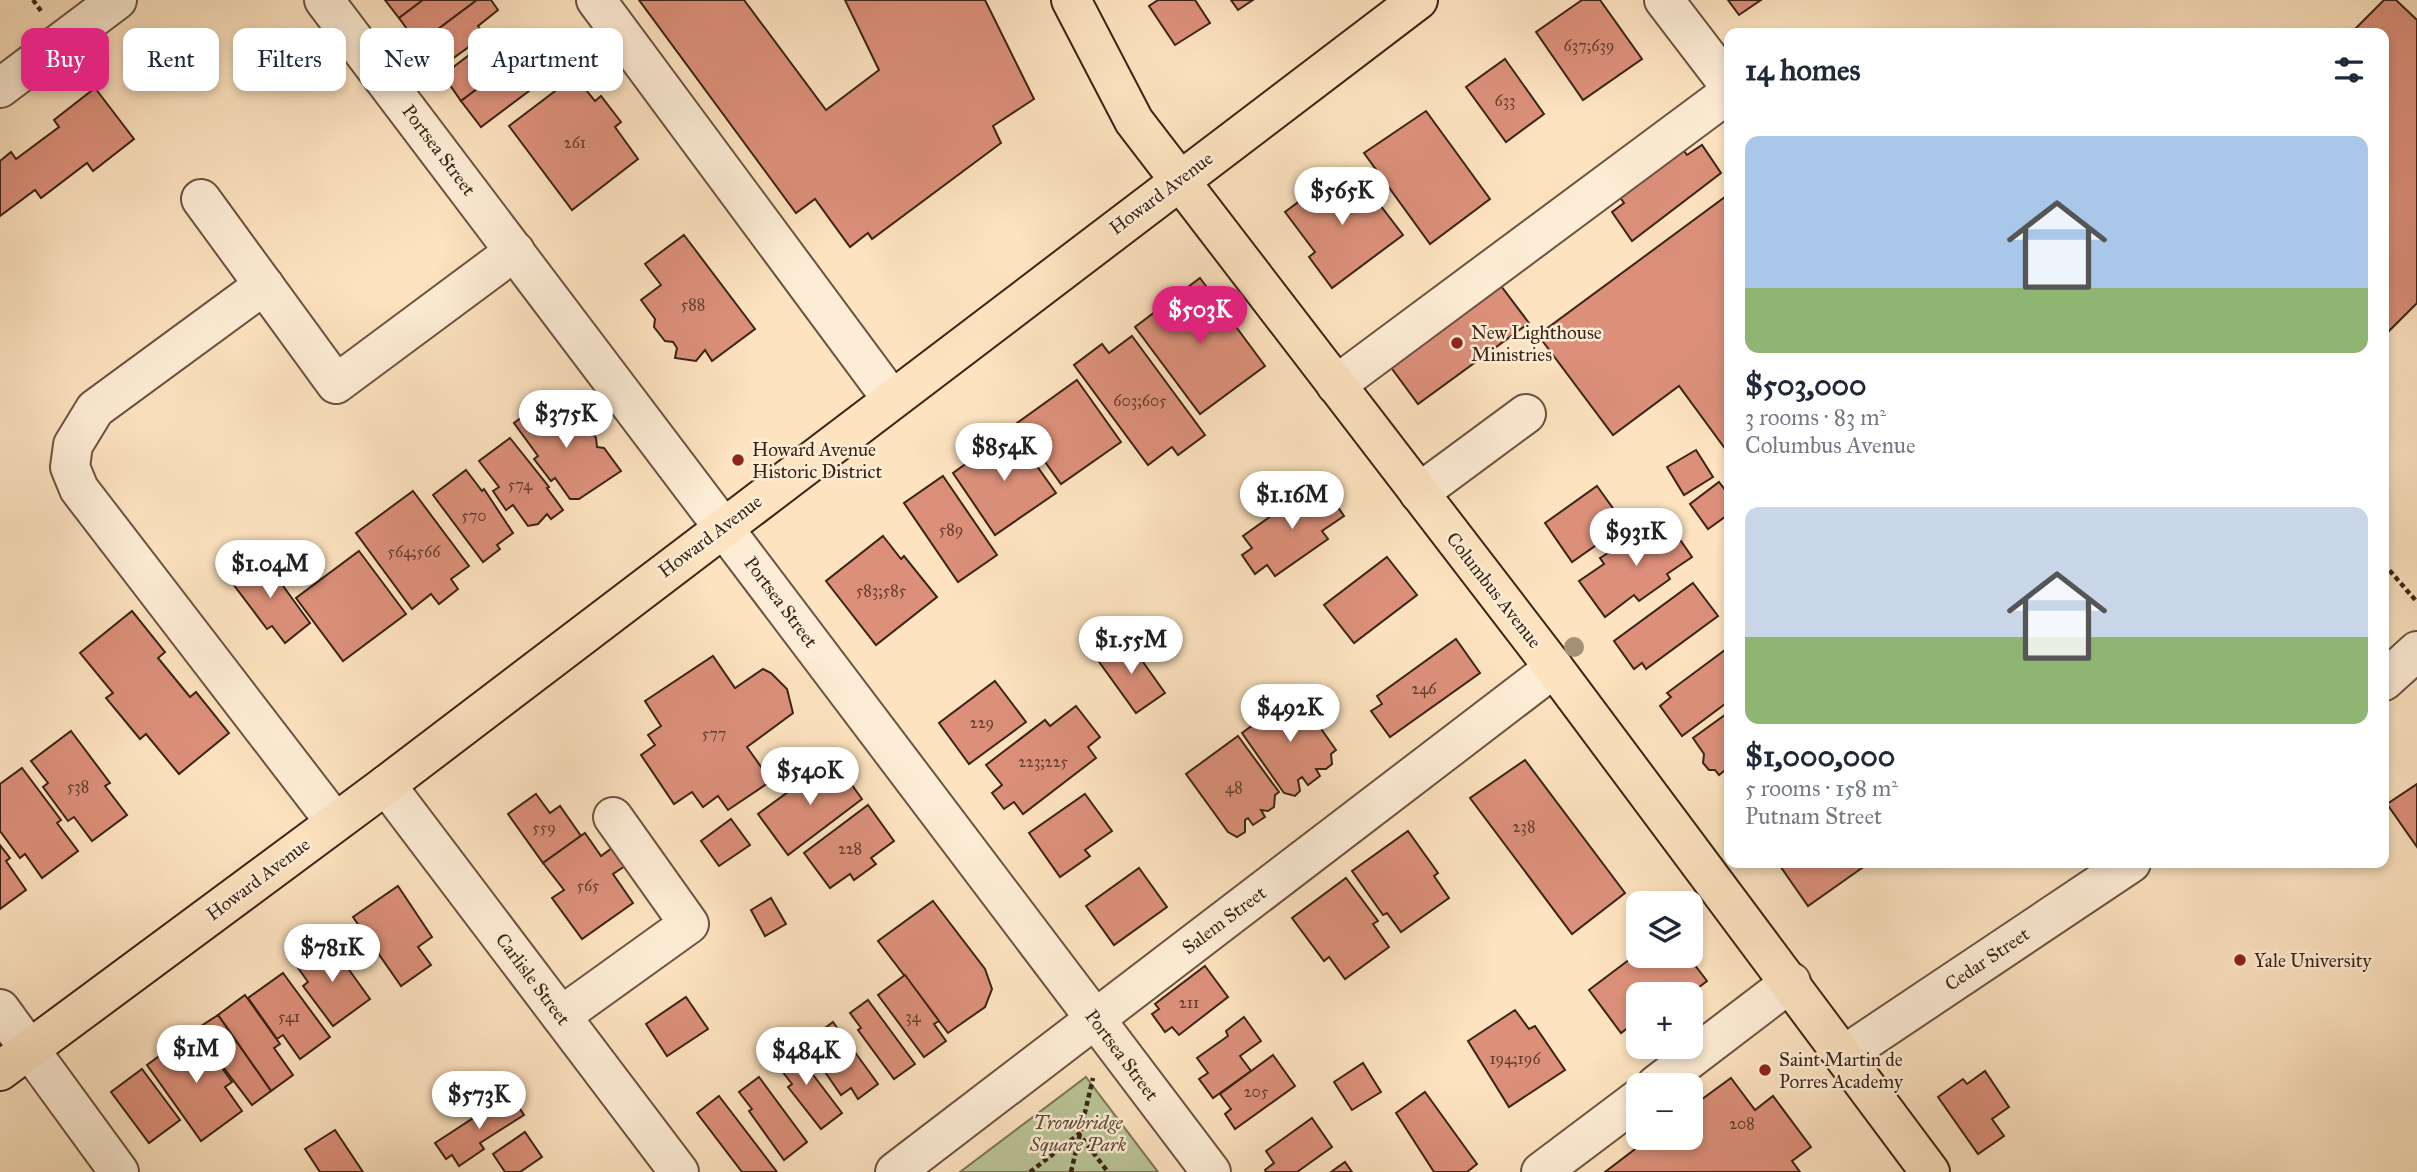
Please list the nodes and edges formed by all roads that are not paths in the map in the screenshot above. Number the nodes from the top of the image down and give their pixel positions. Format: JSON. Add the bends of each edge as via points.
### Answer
{"nodes":[{"id":1,"x":117,"y":0,"type":"edge"},
{"id":2,"x":324,"y":0,"type":"edge"},
{"id":3,"x":596,"y":0,"type":"edge"},
{"id":4,"x":1071,"y":0,"type":"edge"},
{"id":5,"x":1418,"y":0,"type":"edge"},
{"id":6,"x":1664,"y":0,"type":"edge"},
{"id":7,"x":1724,"y":78,"type":"edge"},
{"id":8,"x":0,"y":88,"type":"edge"},
{"id":9,"x":1724,"y":97,"type":"edge"},
{"id":10,"x":1179,"y":180,"type":"junction"},
{"id":11,"x":201,"y":199,"type":"dead end"},
{"id":12,"x":515,"y":251,"type":"junction"},
{"id":13,"x":264,"y":285,"type":"junction"},
{"id":14,"x":1336,"y":385,"type":"junction"},
{"id":15,"x":891,"y":398,"type":"junction"},
{"id":16,"x":1526,"y":414,"type":"dead end"},
{"id":17,"x":1419,"y":493,"type":"junction"},
{"id":18,"x":723,"y":526,"type":"junction"},
{"id":19,"x":2417,"y":651,"type":"edge"},
{"id":20,"x":1554,"y":668,"type":"junction"},
{"id":21,"x":2389,"y":676,"type":"edge"},
{"id":22,"x":386,"y":785,"type":"junction"},
{"id":23,"x":613,"y":817,"type":"dead end"},
{"id":24,"x":335,"y":822,"type":"junction"},
{"id":25,"x":2124,"y":868,"type":"edge"},
{"id":26,"x":1791,"y":982,"type":"junction"},
{"id":27,"x":0,"y":1009,"type":"edge"},
{"id":28,"x":561,"y":1016,"type":"junction"},
{"id":29,"x":1094,"y":1019,"type":"junction"},
{"id":30,"x":1844,"y":1055,"type":"junction"},
{"id":31,"x":15,"y":1060,"type":"edge"},
{"id":32,"x":1672,"y":1073,"type":"edge"},
{"id":33,"x":1626,"y":1107,"type":"edge"},
{"id":34,"x":119,"y":1172,"type":"edge"},
{"id":35,"x":680,"y":1172,"type":"edge"},
{"id":36,"x":895,"y":1172,"type":"edge"},
{"id":37,"x":1211,"y":1172,"type":"edge"},
{"id":38,"x":1541,"y":1172,"type":"edge"},
{"id":39,"x":1930,"y":1172,"type":"edge"}],
"edges":[{"from":1,"to":8,"type":"street"},
{"from":2,"to":12,"type":"street","name":"Portsea Street"},
{"from":3,"to":15,"type":"street"},
{"from":4,"to":10,"type":"main road","name":"Columbus Avenue","via":[[1133,121]]},
{"from":5,"to":10,"type":"main road","name":"Howard Avenue"},
{"from":6,"to":7,"type":"street"},
{"from":9,"to":14,"type":"street"},
{"from":10,"to":14,"type":"main road","name":"Columbus Avenue"},
{"from":10,"to":15,"type":"main road","name":"Howard Avenue"},
{"from":11,"to":13,"type":"street"},
{"from":12,"to":13,"type":"street","via":[[336,384]]},
{"from":12,"to":18,"type":"street","name":"Portsea Street"},
{"from":13,"to":24,"type":"street","via":[[95,409],[74,445],[70,467],[79,489]]},
{"from":14,"to":17,"type":"main road","name":"Columbus Avenue"},
{"from":15,"to":18,"type":"main road","name":"Howard Avenue"},
{"from":16,"to":17,"type":"street"},
{"from":17,"to":20,"type":"main road","name":"Columbus Avenue"},
{"from":18,"to":22,"type":"main road","name":"Howard Avenue"},
{"from":18,"to":29,"type":"street","name":"Portsea Street"},
{"from":19,"to":21,"type":"street"},
{"from":20,"to":26,"type":"main road","name":"Columbus Avenue"},
{"from":20,"to":29,"type":"street","name":"Salem Street"},
{"from":22,"to":24,"type":"main road","name":"Howard Avenue"},
{"from":22,"to":28,"type":"street","name":"Carlisle Street"},
{"from":23,"to":28,"type":"street","via":[[689,923]]},
{"from":24,"to":31,"type":"main road","name":"Howard Avenue"},
{"from":25,"to":30,"type":"street","name":"Cedar Street"},
{"from":26,"to":30,"type":"main road","name":"Columbus Avenue"},
{"from":26,"to":32,"type":"street"},
{"from":27,"to":31,"type":"street"},
{"from":28,"to":35,"type":"street","name":"Carlisle Street"},
{"from":29,"to":36,"type":"street","name":"Salem Street"},
{"from":29,"to":37,"type":"street","name":"Portsea Street"},
{"from":30,"to":39,"type":"main road","name":"Columbus Avenue"},
{"from":31,"to":34,"type":"street"},
{"from":33,"to":38,"type":"street"}]}
